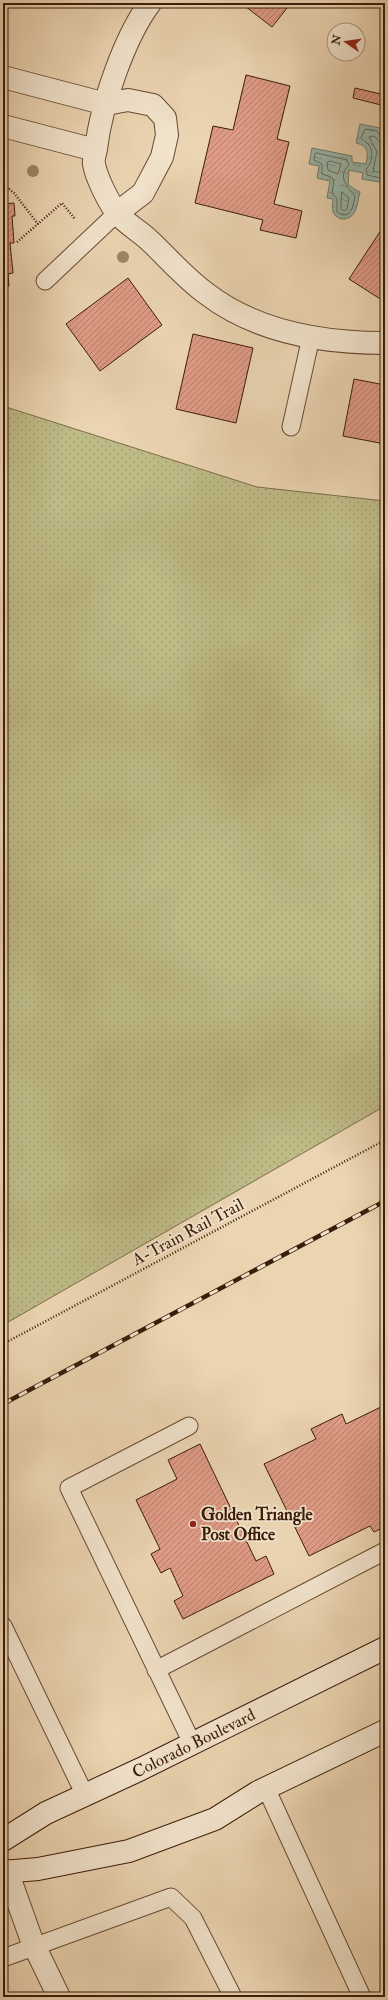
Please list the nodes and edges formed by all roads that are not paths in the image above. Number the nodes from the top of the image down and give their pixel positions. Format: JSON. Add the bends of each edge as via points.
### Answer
{"nodes":[{"id":1,"x":150,"y":3,"type":"edge"},
{"id":2,"x":3,"y":77,"type":"edge"},
{"id":3,"x":106,"y":104,"type":"junction"},
{"id":4,"x":3,"y":126,"type":"edge"},
{"id":5,"x":96,"y":150,"type":"junction"},
{"id":6,"x":117,"y":213,"type":"junction"},
{"id":7,"x":45,"y":281,"type":"dead end"},
{"id":8,"x":310,"y":337,"type":"junction"},
{"id":9,"x":385,"y":343,"type":"edge"},
{"id":10,"x":291,"y":427,"type":"dead end"},
{"id":11,"x":189,"y":1426,"type":"dead end"},
{"id":12,"x":385,"y":1551,"type":"edge"},
{"id":13,"x":3,"y":1626,"type":"edge"},
{"id":14,"x":385,"y":1648,"type":"edge"},
{"id":15,"x":156,"y":1670,"type":"junction"},
{"id":16,"x":385,"y":1731,"type":"edge"},
{"id":17,"x":192,"y":1743,"type":"junction"},
{"id":18,"x":266,"y":1788,"type":"junction"},
{"id":19,"x":85,"y":1795,"type":"junction"},
{"id":20,"x":3,"y":1840,"type":"edge"},
{"id":21,"x":5,"y":1872,"type":"edge"},
{"id":22,"x":33,"y":1943,"type":"junction"},
{"id":23,"x":3,"y":1958,"type":"edge"},
{"id":24,"x":59,"y":1997,"type":"edge"},
{"id":25,"x":232,"y":1997,"type":"edge"},
{"id":26,"x":362,"y":1997,"type":"edge"}],
"edges":[{"from":1,"to":3,"type":"street","via":[[129,38]]},
{"from":2,"to":3,"type":"street"},
{"from":3,"to":5,"type":"street"},
{"from":3,"to":6,"type":"street","via":[[128,100],[153,106],[165,118],[167,135],[162,157],[143,193]]},
{"from":4,"to":5,"type":"street"},
{"from":5,"to":6,"type":"street","via":[[94,164],[104,191]]},
{"from":6,"to":7,"type":"lane"},
{"from":6,"to":8,"type":"street","via":[[207,295],[258,323]]},
{"from":8,"to":9,"type":"street"},
{"from":8,"to":10,"type":"lane"},
{"from":11,"to":15,"type":"lane","via":[[69,1488]]},
{"from":12,"to":15,"type":"lane"},
{"from":13,"to":19,"type":"lane"},
{"from":14,"to":17,"type":"street","name":"Colorado Boulevard"},
{"from":15,"to":17,"type":"lane"},
{"from":16,"to":18,"type":"street"},
{"from":17,"to":19,"type":"street","name":"Colorado Boulevard"},
{"from":18,"to":21,"type":"street","via":[[215,1819],[129,1851],[38,1869]]},
{"from":18,"to":26,"type":"lane"},
{"from":19,"to":20,"type":"street","name":"Colorado Boulevard","via":[[46,1814]]},
{"from":21,"to":22,"type":"street"},
{"from":22,"to":23,"type":"lane"},
{"from":22,"to":24,"type":"street"},
{"from":22,"to":25,"type":"lane","via":[[171,1897],[193,1918]]}]}
